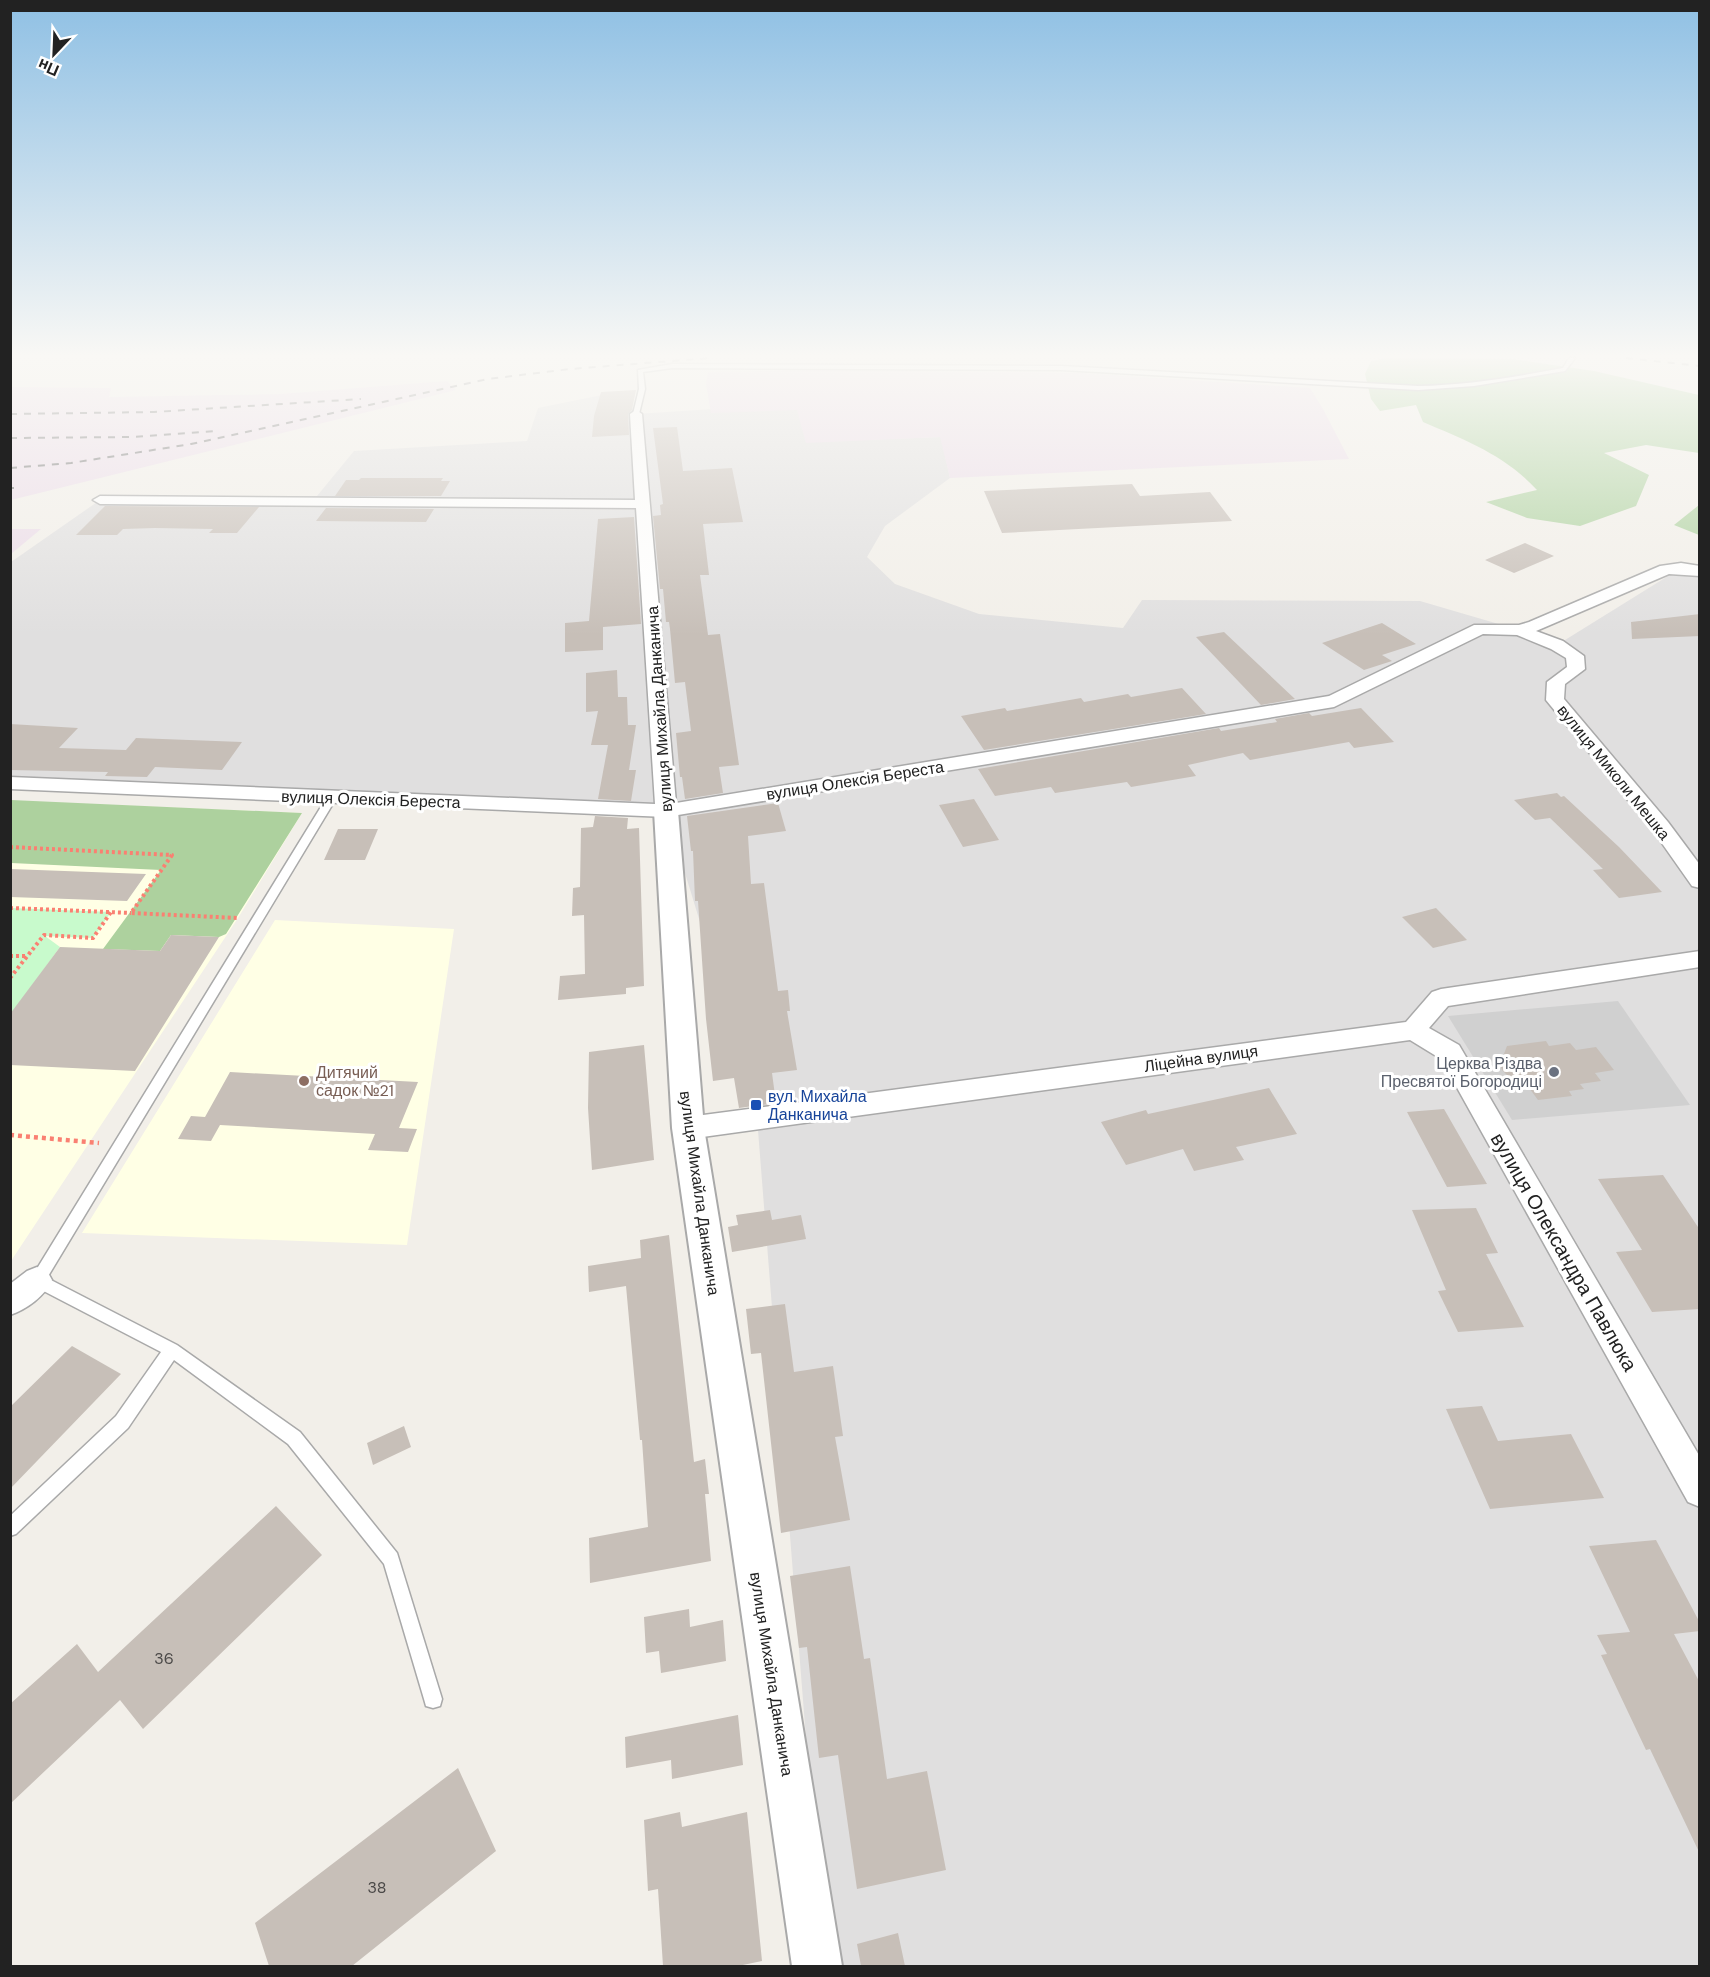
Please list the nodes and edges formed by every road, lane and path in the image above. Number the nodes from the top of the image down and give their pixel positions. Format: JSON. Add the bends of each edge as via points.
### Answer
{"nodes":[{"id":1,"x":639,"y":450,"type":"edge"},
{"id":2,"x":100,"y":500,"type":"dead end"},
{"id":3,"x":644,"y":504,"type":"junction"},
{"id":4,"x":1700,"y":571,"type":"edge"},
{"id":5,"x":1519,"y":630,"type":"junction"},
{"id":6,"x":10,"y":783,"type":"edge"},
{"id":7,"x":332,"y":797,"type":"junction"},
{"id":8,"x":666,"y":810,"type":"junction"},
{"id":9,"x":10,"y":847,"type":"edge"},
{"id":10,"x":1700,"y":881,"type":"edge"},
{"id":11,"x":10,"y":908,"type":"edge"},
{"id":12,"x":111,"y":912,"type":"junction"},
{"id":13,"x":131,"y":913,"type":"junction"},
{"id":14,"x":258,"y":919,"type":"junction"},
{"id":15,"x":10,"y":956,"type":"edge"},
{"id":16,"x":27,"y":956,"type":"junction"},
{"id":17,"x":1700,"y":959,"type":"edge"},
{"id":18,"x":10,"y":978,"type":"edge"},
{"id":19,"x":1413,"y":1030,"type":"junction"},
{"id":20,"x":688,"y":1128,"type":"junction"},
{"id":21,"x":10,"y":1135,"type":"edge"},
{"id":22,"x":120,"y":1145,"type":"junction"},
{"id":23,"x":37,"y":1280,"type":"junction"},
{"id":24,"x":10,"y":1302,"type":"edge"},
{"id":25,"x":172,"y":1350,"type":"junction"},
{"id":26,"x":1700,"y":1490,"type":"edge"},
{"id":27,"x":10,"y":1528,"type":"edge"},
{"id":28,"x":433,"y":1699,"type":"dead end"},
{"id":29,"x":816,"y":1966,"type":"edge"}],
"edges":[{"from":1,"to":3,"type":"street","name":"вулиця Михайла Данканича"},
{"from":2,"to":3,"type":"street"},
{"from":3,"to":8,"type":"street","name":"вулиця Михайла Данканича"},
{"from":4,"to":5,"type":"street","name":"вулиця Олексія Береста","via":[[1666,569]]},
{"from":5,"to":8,"type":"street","name":"вулиця Олексія Береста","via":[[1479,629],[1334,701]]},
{"from":5,"to":10,"type":"street","name":"вулиця Миколи Мешка","via":[[1575,656],[1576,669],[1556,682],[1555,700],[1661,827]]},
{"from":6,"to":7,"type":"street","name":"вулиця Олексія Береста"},
{"from":7,"to":8,"type":"street","name":"вулиця Олексія Береста"},
{"from":7,"to":14,"type":"lane"},
{"from":8,"to":20,"type":"street","name":"вулиця Михайла Данканича"},
{"from":9,"to":13,"type":"path","via":[[172,855]]},
{"from":11,"to":12,"type":"path"},
{"from":12,"to":13,"type":"path"},
{"from":12,"to":16,"type":"path","via":[[93,938],[44,935]]},
{"from":13,"to":14,"type":"path"},
{"from":14,"to":22,"type":"lane"},
{"from":15,"to":16,"type":"path"},
{"from":16,"to":18,"type":"path"},
{"from":17,"to":19,"type":"street","via":[[1441,998]]},
{"from":19,"to":20,"type":"street","name":"Ліцейна вулиця"},
{"from":19,"to":26,"type":"street","name":"вулиця Олександра Павлюка","via":[[1450,1052]]},
{"from":20,"to":29,"type":"street","name":"вулиця Михайла Данканича"},
{"from":21,"to":22,"type":"path"},
{"from":22,"to":23,"type":"lane"},
{"from":23,"to":24,"type":"street"},
{"from":23,"to":25,"type":"lane"},
{"from":25,"to":27,"type":"lane","via":[[122,1422]]},
{"from":25,"to":28,"type":"lane","via":[[294,1438],[391,1559]]}]}
